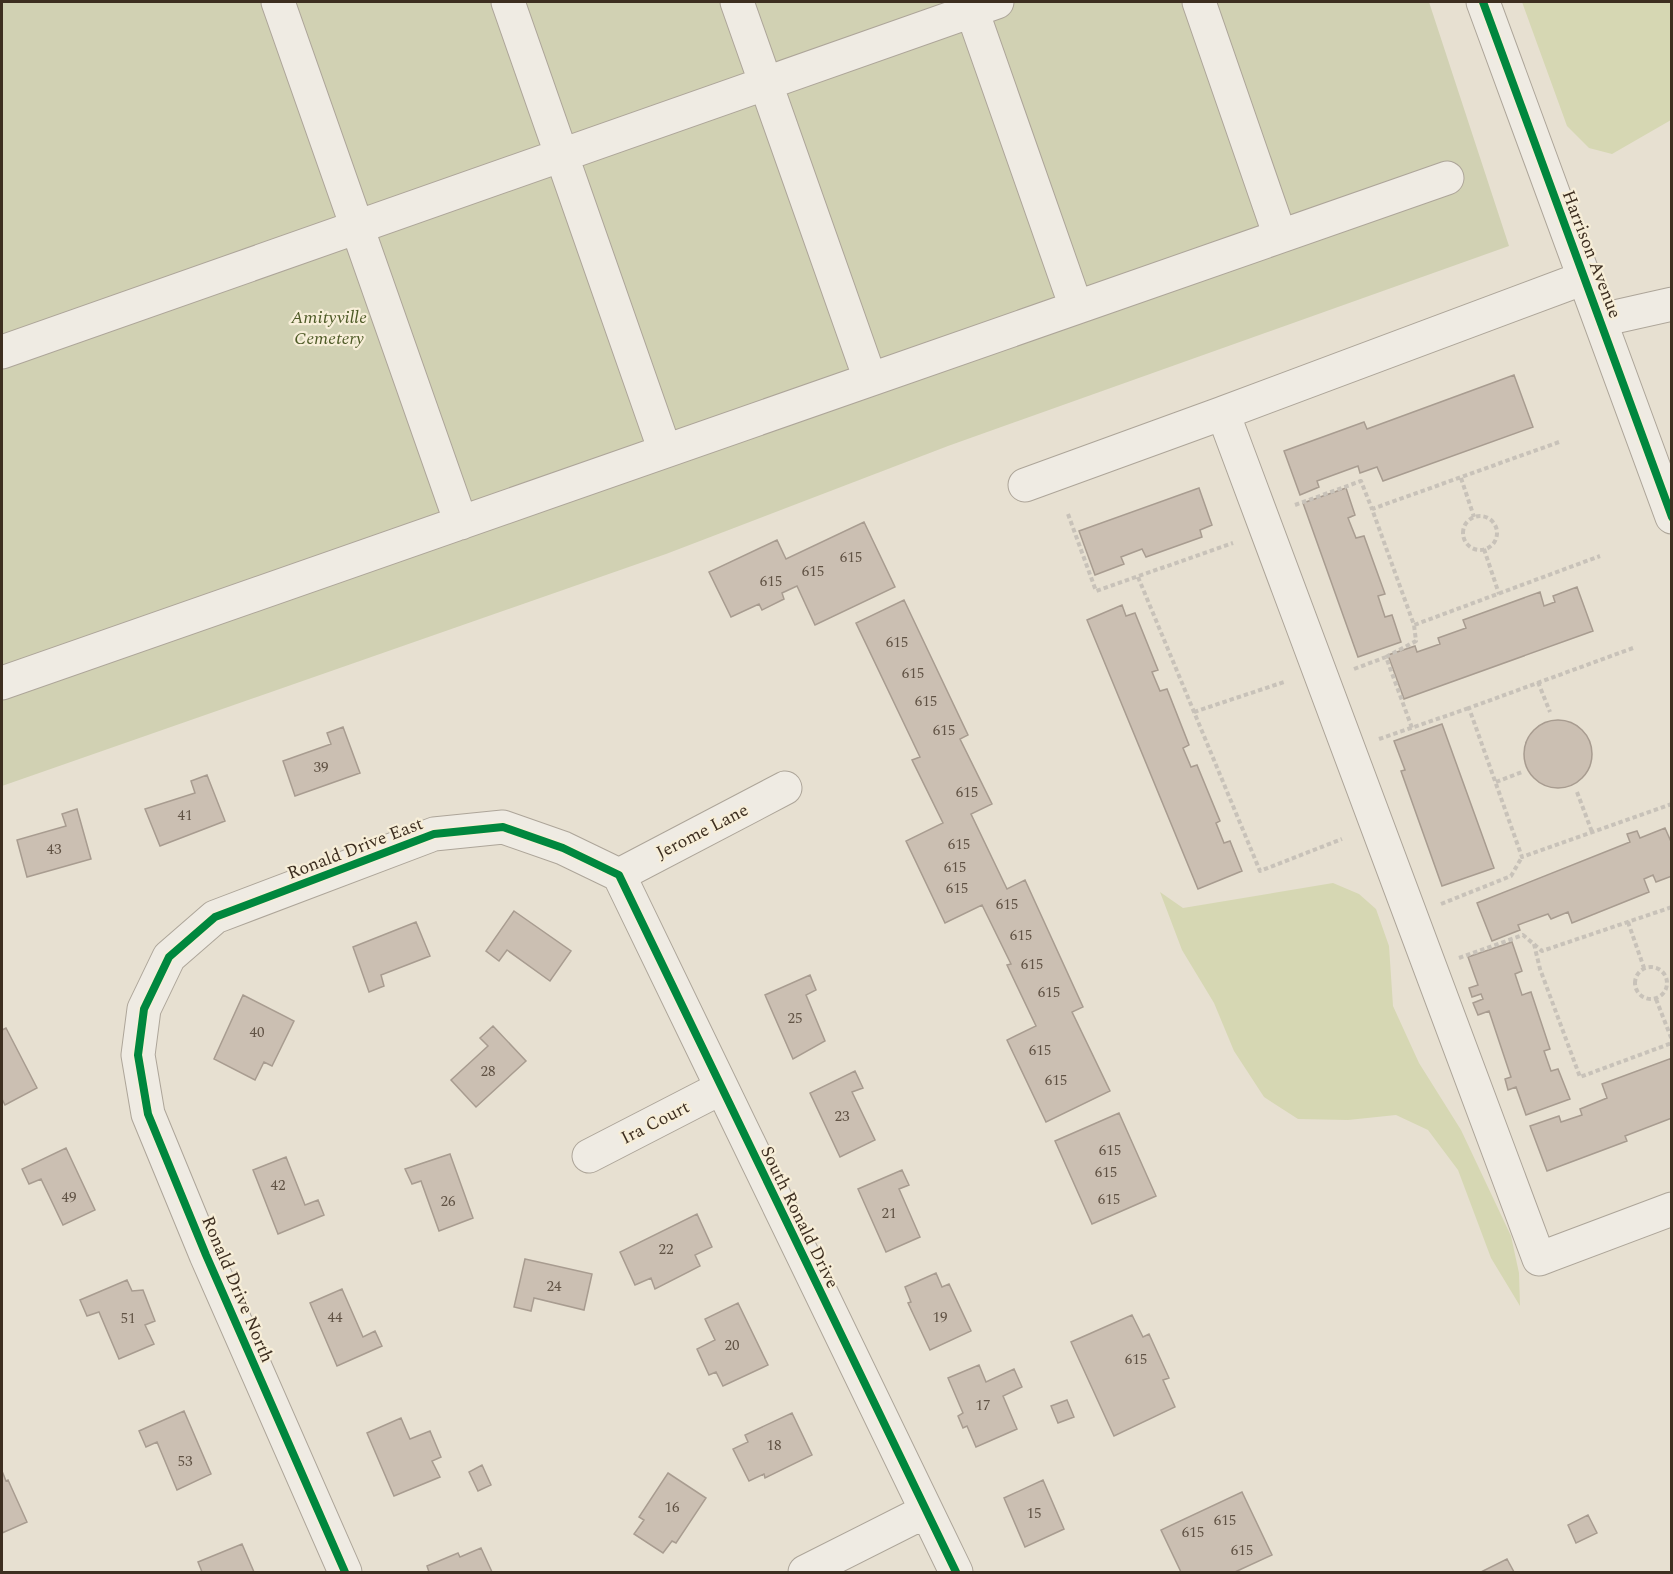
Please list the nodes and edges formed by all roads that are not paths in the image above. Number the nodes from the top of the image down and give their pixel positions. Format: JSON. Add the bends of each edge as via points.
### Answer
{"nodes":[{"id":1,"x":278,"y":2,"type":"edge"},
{"id":2,"x":508,"y":2,"type":"edge"},
{"id":3,"x":737,"y":2,"type":"edge"},
{"id":4,"x":1199,"y":2,"type":"edge"},
{"id":5,"x":1483,"y":2,"type":"edge"},
{"id":6,"x":979,"y":4,"type":"edge"},
{"id":7,"x":766,"y":83,"type":"junction"},
{"id":8,"x":561,"y":155,"type":"junction"},
{"id":9,"x":1447,"y":178,"type":"dead end"},
{"id":10,"x":357,"y":227,"type":"junction"},
{"id":11,"x":1280,"y":236,"type":"junction"},
{"id":12,"x":1584,"y":278,"type":"junction"},
{"id":13,"x":1671,"y":304,"type":"edge"},
{"id":14,"x":1076,"y":308,"type":"junction"},
{"id":15,"x":1601,"y":320,"type":"junction"},
{"id":16,"x":2,"y":352,"type":"edge"},
{"id":17,"x":870,"y":380,"type":"junction"},
{"id":18,"x":1223,"y":413,"type":"junction"},
{"id":19,"x":665,"y":452,"type":"junction"},
{"id":20,"x":1025,"y":485,"type":"dead end"},
{"id":21,"x":1671,"y":517,"type":"edge"},
{"id":22,"x":461,"y":523,"type":"junction"},
{"id":23,"x":2,"y":683,"type":"edge"},
{"id":24,"x":785,"y":788,"type":"dead end"},
{"id":25,"x":618,"y":875,"type":"junction"},
{"id":26,"x":144,"y":1009,"type":"joint"},
{"id":27,"x":721,"y":1088,"type":"junction"},
{"id":28,"x":589,"y":1156,"type":"dead end"},
{"id":29,"x":1671,"y":1209,"type":"edge"},
{"id":30,"x":926,"y":1511,"type":"junction"},
{"id":31,"x":345,"y":1572,"type":"edge"},
{"id":32,"x":805,"y":1572,"type":"edge"},
{"id":33,"x":956,"y":1572,"type":"edge"}],
"edges":[{"from":1,"to":10,"type":"street"},
{"from":2,"to":8,"type":"street"},
{"from":3,"to":7,"type":"street"},
{"from":4,"to":11,"type":"street"},
{"from":5,"to":12,"type":"street","name":"Harrison Avenue"},
{"from":6,"to":7,"type":"street"},
{"from":6,"to":14,"type":"street"},
{"from":7,"to":8,"type":"street"},
{"from":7,"to":17,"type":"street"},
{"from":8,"to":10,"type":"street"},
{"from":8,"to":19,"type":"street"},
{"from":9,"to":11,"type":"street"},
{"from":10,"to":16,"type":"street"},
{"from":10,"to":22,"type":"street"},
{"from":11,"to":14,"type":"street"},
{"from":12,"to":15,"type":"street","name":"Harrison Avenue"},
{"from":12,"to":18,"type":"street"},
{"from":13,"to":15,"type":"street"},
{"from":14,"to":17,"type":"street"},
{"from":15,"to":21,"type":"street","name":"Harrison Avenue"},
{"from":17,"to":19,"type":"street"},
{"from":18,"to":20,"type":"street"},
{"from":18,"to":29,"type":"street","via":[[1539,1259]]},
{"from":19,"to":22,"type":"street"},
{"from":22,"to":23,"type":"street"},
{"from":24,"to":25,"type":"street","name":"Jerome Lane"},
{"from":25,"to":26,"type":"street","name":"Ronald Drive East","via":[[563,848],[503,827],[434,834],[214,917],[170,957]]},
{"from":25,"to":27,"type":"street","name":"South Ronald Drive"},
{"from":26,"to":31,"type":"street","name":"Ronald Drive North","via":[[138,1054],[148,1114]]},
{"from":27,"to":28,"type":"street","name":"Ira Court"},
{"from":27,"to":30,"type":"street","name":"South Ronald Drive"},
{"from":30,"to":32,"type":"street"},
{"from":30,"to":33,"type":"street","name":"South Ronald Drive"}]}
